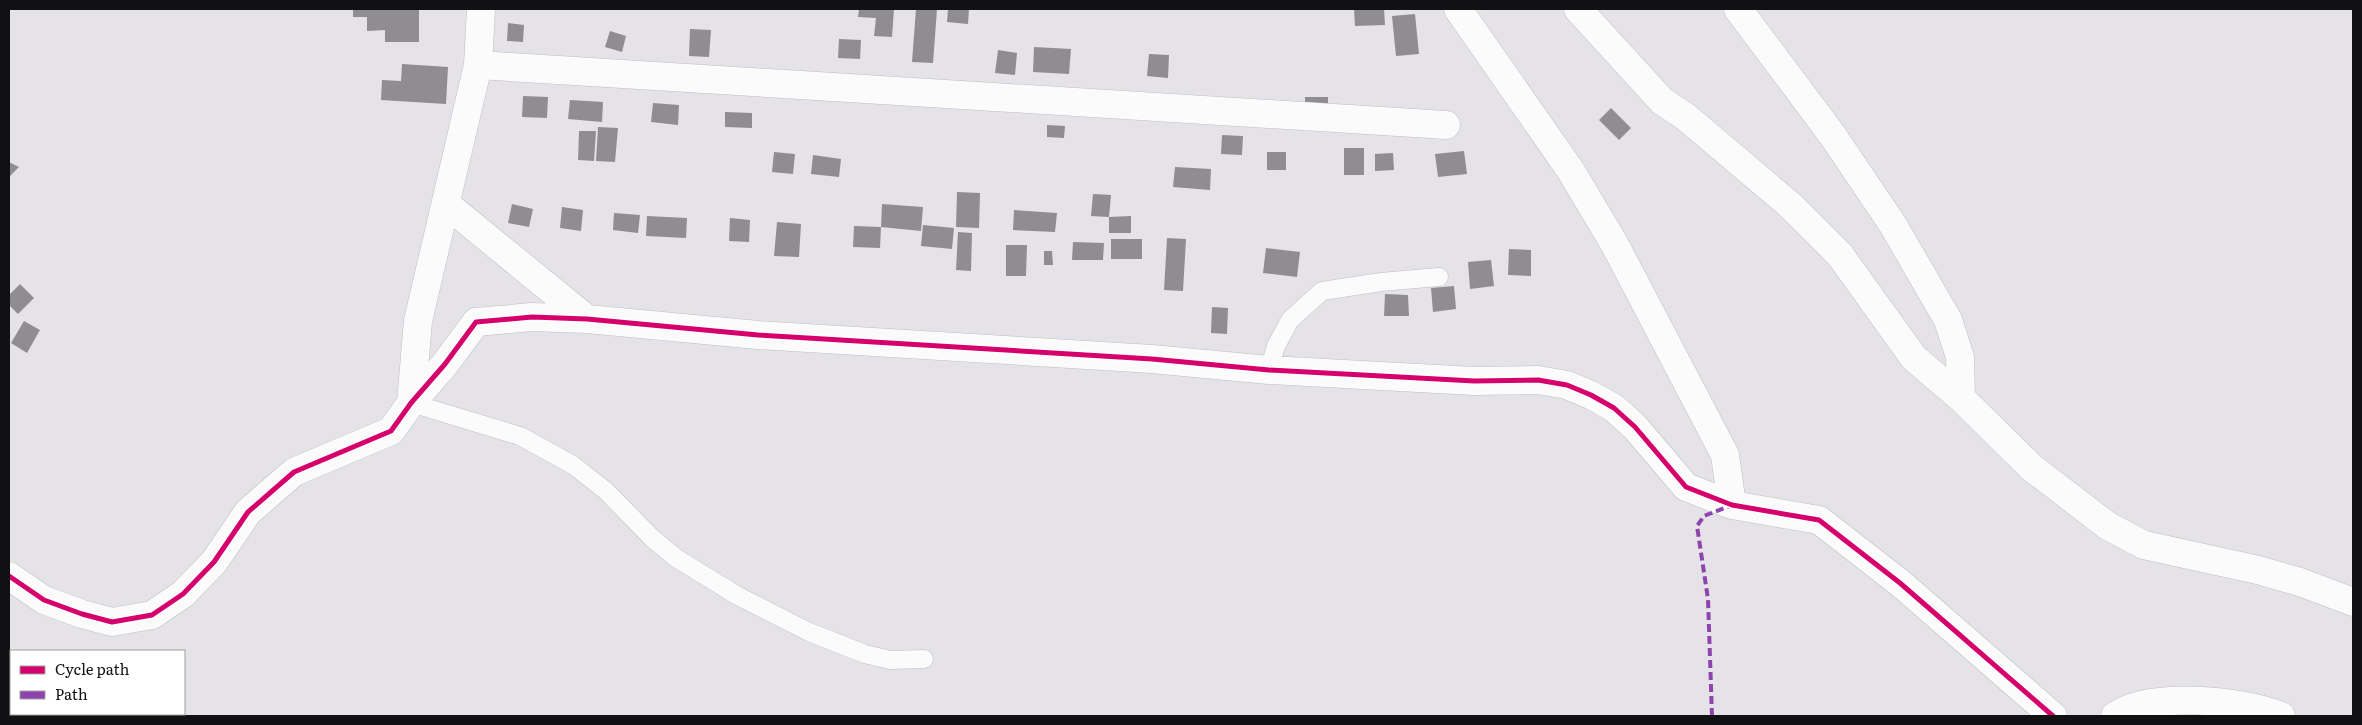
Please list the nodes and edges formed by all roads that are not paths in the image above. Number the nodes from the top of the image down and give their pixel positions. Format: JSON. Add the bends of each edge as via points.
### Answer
{"nodes":[{"id":1,"x":481,"y":9,"type":"edge"},
{"id":2,"x":1458,"y":9,"type":"edge"},
{"id":3,"x":1578,"y":9,"type":"edge"},
{"id":4,"x":1738,"y":9,"type":"edge"},
{"id":5,"x":478,"y":65,"type":"junction"},
{"id":6,"x":1446,"y":125,"type":"dead end"},
{"id":7,"x":446,"y":204,"type":"junction"},
{"id":8,"x":1439,"y":277,"type":"dead end"},
{"id":9,"x":587,"y":319,"type":"junction"},
{"id":10,"x":1269,"y":370,"type":"junction"},
{"id":11,"x":1961,"y":398,"type":"junction"},
{"id":12,"x":411,"y":403,"type":"junction"},
{"id":13,"x":1732,"y":505,"type":"junction"},
{"id":14,"x":9,"y":576,"type":"edge"},
{"id":15,"x":2353,"y":602,"type":"edge"},
{"id":16,"x":924,"y":659,"type":"dead end"},
{"id":17,"x":2053,"y":716,"type":"edge"},
{"id":18,"x":2115,"y":716,"type":"edge"},
{"id":19,"x":2281,"y":716,"type":"edge"}],
"edges":[{"from":1,"to":5,"type":"street"},
{"from":2,"to":13,"type":"street","via":[[1571,171],[1615,246],[1725,455]]},
{"from":3,"to":11,"type":"street","via":[[1662,101],[1686,117],[1791,206],[1840,255],[1914,358]]},
{"from":4,"to":11,"type":"street","via":[[1893,225],[1948,320],[1960,357]]},
{"from":5,"to":6,"type":"street"},
{"from":5,"to":7,"type":"street"},
{"from":7,"to":9,"type":"street"},
{"from":7,"to":12,"type":"street","via":[[418,321]]},
{"from":8,"to":10,"type":"lane","via":[[1322,291],[1290,320],[1276,346]]},
{"from":9,"to":10,"type":"street","via":[[758,335],[1152,359]]},
{"from":9,"to":12,"type":"street","via":[[532,317],[476,322]]},
{"from":10,"to":13,"type":"street","via":[[1474,381],[1538,380],[1567,384],[1614,408],[1635,427],[1686,487]]},
{"from":11,"to":15,"type":"street","via":[[2032,468],[2108,526],[2152,547],[2275,574]]},
{"from":12,"to":14,"type":"street","via":[[391,431],[294,472],[248,512],[214,562],[183,594],[152,615],[112,622],[82,614],[44,600]]},
{"from":12,"to":16,"type":"lane","via":[[520,436],[572,465],[606,492],[676,558],[738,596],[809,632],[890,660]]},
{"from":13,"to":17,"type":"street","via":[[1820,520],[1900,582]]},
{"from":18,"to":19,"type":"street","via":[[2144,703],[2177,700],[2241,704]]}]}
